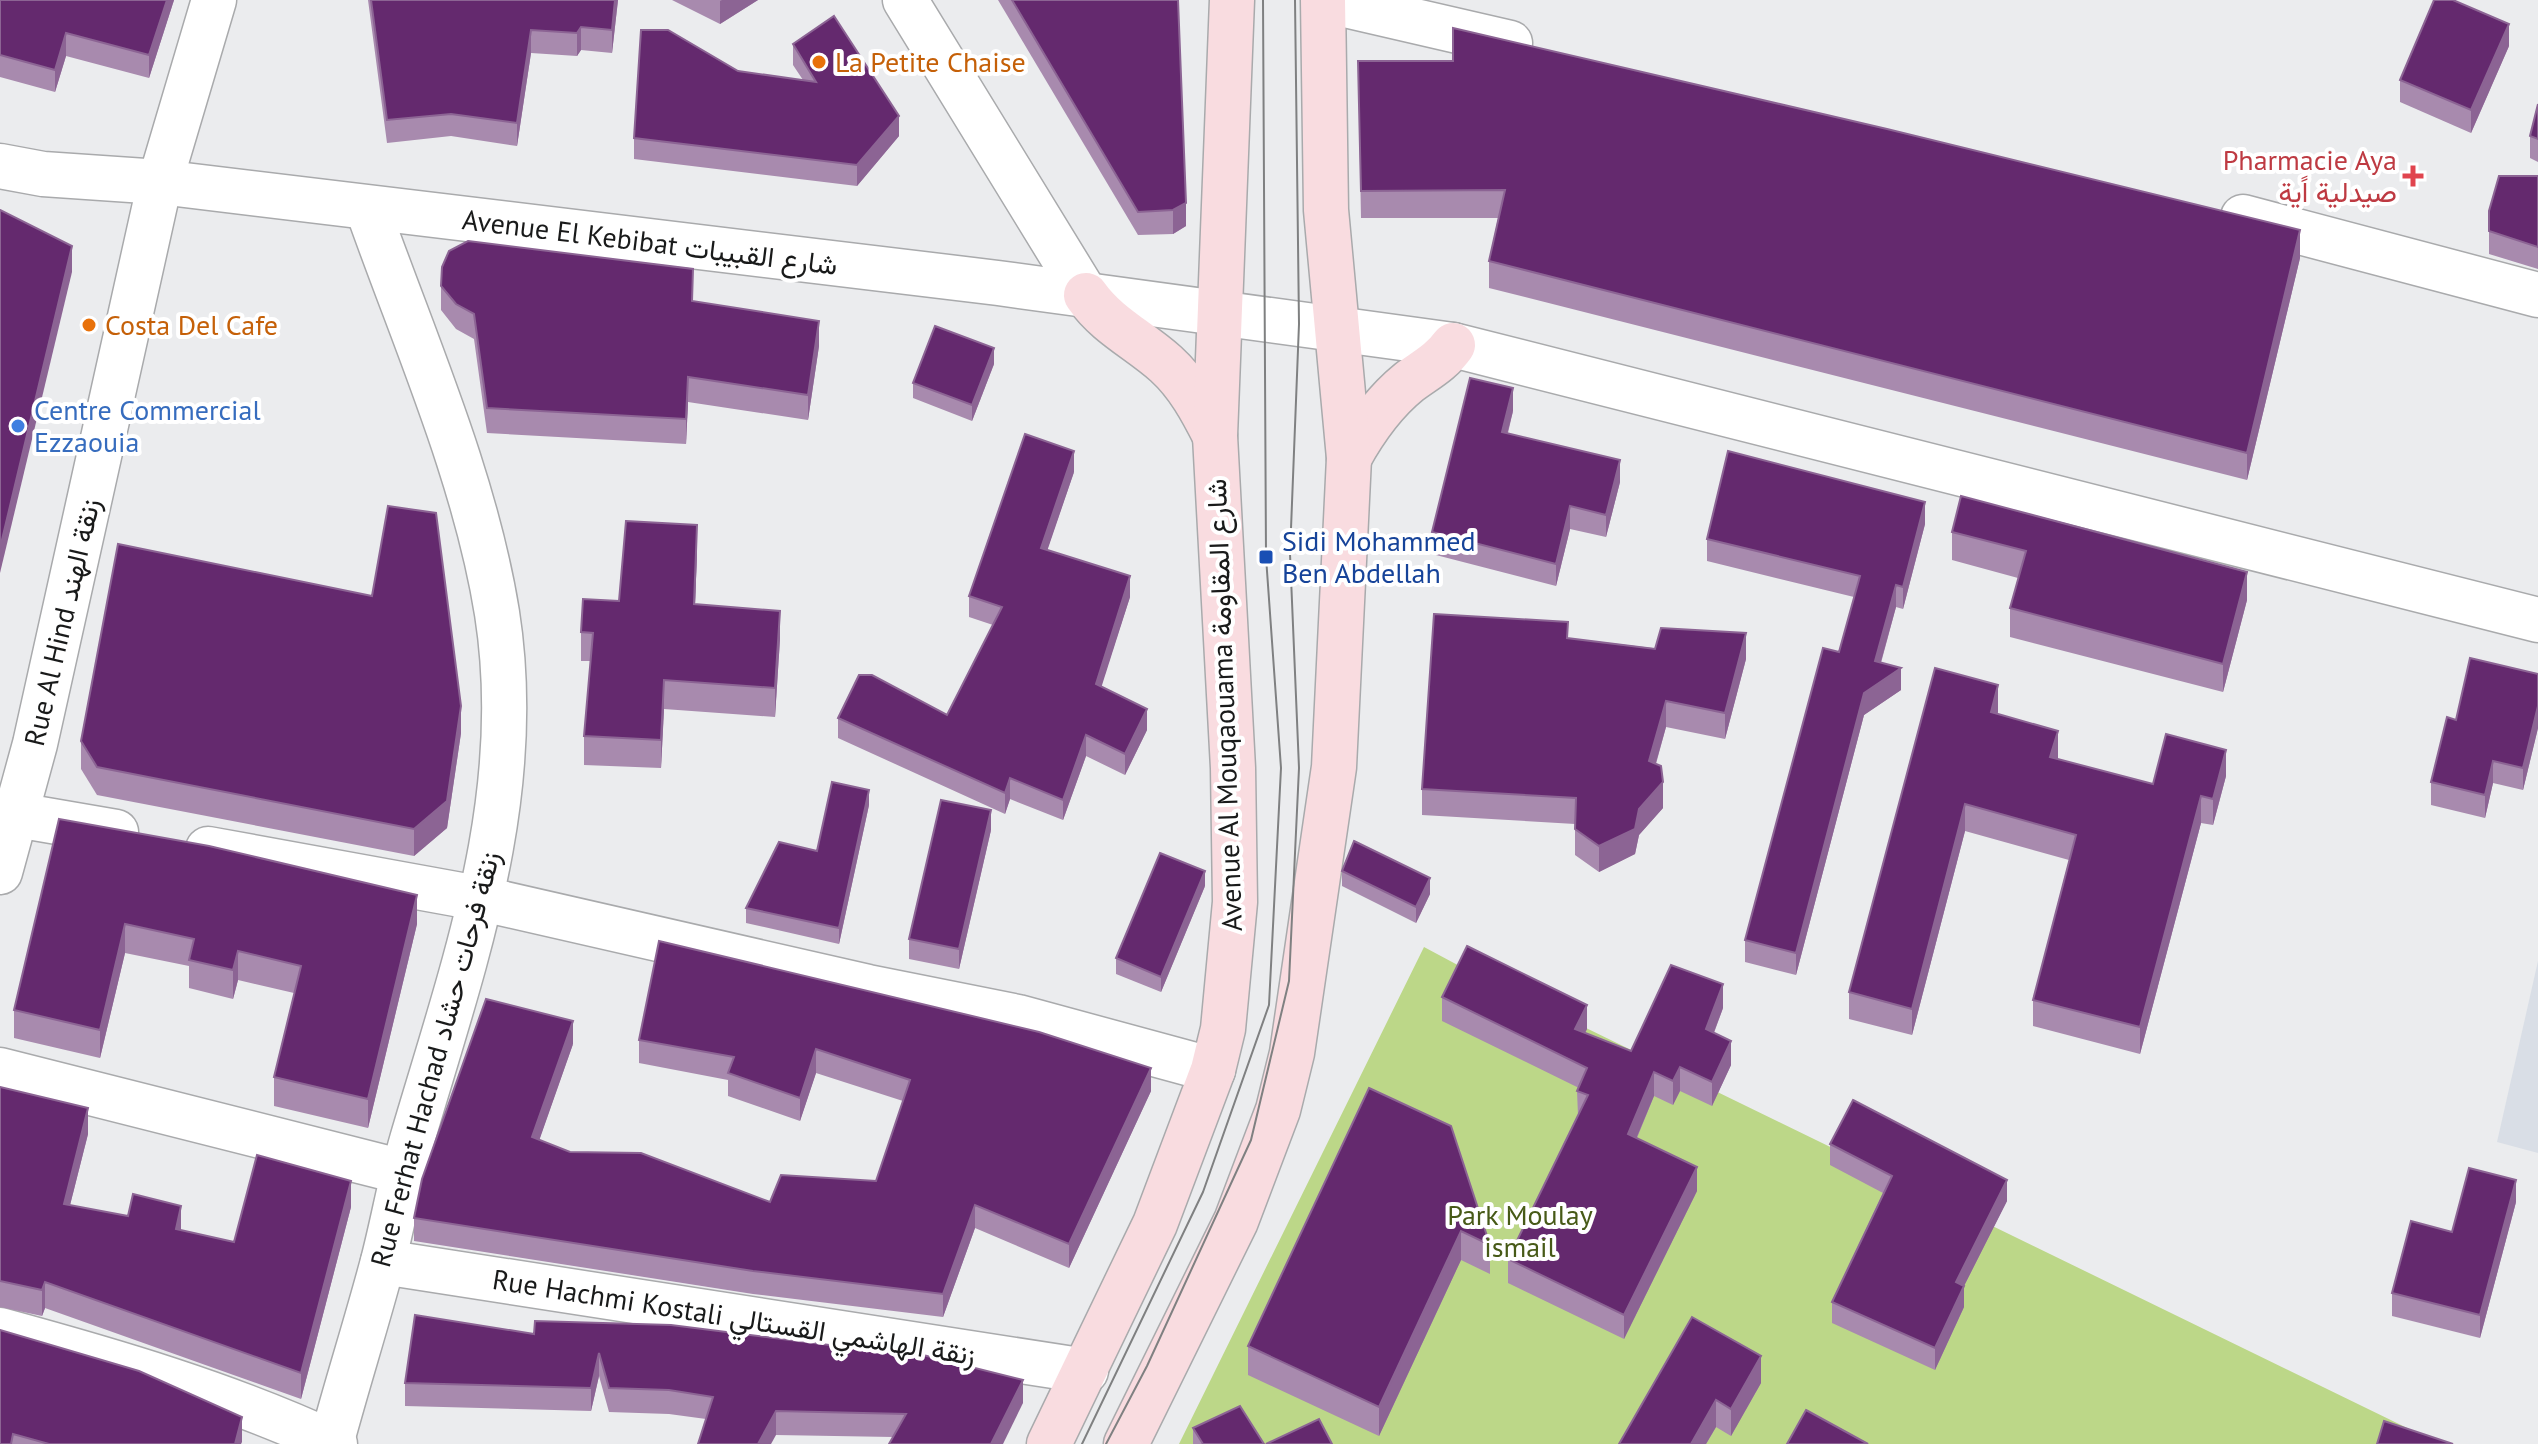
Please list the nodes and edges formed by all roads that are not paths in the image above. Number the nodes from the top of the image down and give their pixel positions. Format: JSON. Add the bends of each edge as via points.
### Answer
{"nodes":[{"id":1,"x":214,"y":0,"type":"edge"},
{"id":2,"x":905,"y":0,"type":"edge"},
{"id":3,"x":1232,"y":0,"type":"edge"},
{"id":4,"x":1323,"y":0,"type":"edge"},
{"id":5,"x":1552,"y":52,"type":"edge"},
{"id":6,"x":0,"y":166,"type":"edge"},
{"id":7,"x":160,"y":182,"type":"junction"},
{"id":8,"x":2209,"y":209,"type":"edge"},
{"id":9,"x":368,"y":210,"type":"junction"},
{"id":10,"x":1086,"y":295,"type":"junction"},
{"id":11,"x":2538,"y":295,"type":"edge"},
{"id":12,"x":1221,"y":313,"type":"junction"},
{"id":13,"x":1318,"y":328,"type":"junction"},
{"id":14,"x":1453,"y":345,"type":"junction"},
{"id":15,"x":1215,"y":436,"type":"junction"},
{"id":16,"x":1349,"y":458,"type":"junction"},
{"id":17,"x":2538,"y":620,"type":"edge"},
{"id":18,"x":18,"y":742,"type":"edge"},
{"id":19,"x":17,"y":815,"type":"junction"},
{"id":20,"x":0,"y":872,"type":"edge"},
{"id":21,"x":483,"y":899,"type":"junction"},
{"id":22,"x":0,"y":1070,"type":"edge"},
{"id":23,"x":1213,"y":1070,"type":"junction"},
{"id":24,"x":403,"y":1172,"type":"junction"},
{"id":25,"x":383,"y":1262,"type":"junction"},
{"id":26,"x":0,"y":1330,"type":"edge"},
{"id":27,"x":1086,"y":1371,"type":"junction"},
{"id":28,"x":332,"y":1443,"type":"edge"},
{"id":29,"x":1049,"y":1444,"type":"edge"},
{"id":30,"x":1126,"y":1444,"type":"edge"}],
"edges":[{"from":1,"to":7,"type":"street","name":"Rue Al Hind زنقة الهند"},
{"from":2,"to":10,"type":"street"},
{"from":3,"to":12,"type":"main road","name":"Avenue Al Mouqaouama شارع المقاومة"},
{"from":4,"to":5,"type":"street"},
{"from":4,"to":13,"type":"main road","via":[[1326,210]]},
{"from":6,"to":7,"type":"street","name":"Avenue El Kebibat شارع القبيبات"},
{"from":7,"to":9,"type":"street","name":"Avenue El Kebibat شارع القبيبات"},
{"from":7,"to":18,"type":"street","name":"Rue Al Hind زنقة الهند"},
{"from":8,"to":11,"type":"street"},
{"from":9,"to":10,"type":"street","name":"Avenue El Kebibat شارع القبيبات"},
{"from":9,"to":21,"type":"street","name":"Rue Ferhat Hachad زنقة فرحات حشاد","via":[[465,482],[497,614],[505,703],[502,790]]},
{"from":10,"to":12,"type":"street","name":"Avenue El Kebibat شارع القبيبات"},
{"from":10,"to":15,"type":"main road","via":[[1109,322],[1169,366]]},
{"from":12,"to":13,"type":"street","name":"Avenue El Kebibat شارع القبيبات"},
{"from":12,"to":15,"type":"main road","name":"Avenue Al Mouqaouama شارع المقاومة"},
{"from":13,"to":14,"type":"street","name":"Avenue El Kebibat شارع القبيبات"},
{"from":13,"to":16,"type":"main road"},
{"from":14,"to":16,"type":"main road","via":[[1391,398]]},
{"from":14,"to":17,"type":"street","name":"Avenue El Kebibat شارع القبيبات"},
{"from":15,"to":23,"type":"main road","name":"Avenue Al Mouqaouama شارع المقاومة","via":[[1235,902],[1223,1029]]},
{"from":16,"to":30,"type":"main road","via":[[1334,767],[1292,1053],[1264,1153],[1236,1221]]},
{"from":18,"to":19,"type":"street","name":"Rue Al Hind زنقة الهند"},
{"from":19,"to":20,"type":"street","name":"Rue Al Hind زنقة الهند"},
{"from":19,"to":21,"type":"street"},
{"from":21,"to":23,"type":"street","via":[[1018,1017]]},
{"from":21,"to":24,"type":"street","name":"Rue Ferhat Hachad زنقة فرحات حشاد"},
{"from":22,"to":24,"type":"street"},
{"from":23,"to":27,"type":"main road","name":"Avenue Al Mouqaouama شارع المقاومة","via":[[1155,1224]]},
{"from":24,"to":25,"type":"street","name":"Rue Ferhat Hachad زنقة فرحات حشاد"},
{"from":25,"to":27,"type":"street","name":"Rue Hachmi Kostali زنقة الهاشمي القستالي"},
{"from":25,"to":28,"type":"street","name":"Rue Ferhat Hachad زنقة فرحات حشاد"},
{"from":26,"to":28,"type":"street","via":[[134,1367]]},
{"from":27,"to":29,"type":"main road","name":"Avenue Al Mouqaouama شارع المقاومة"}]}
